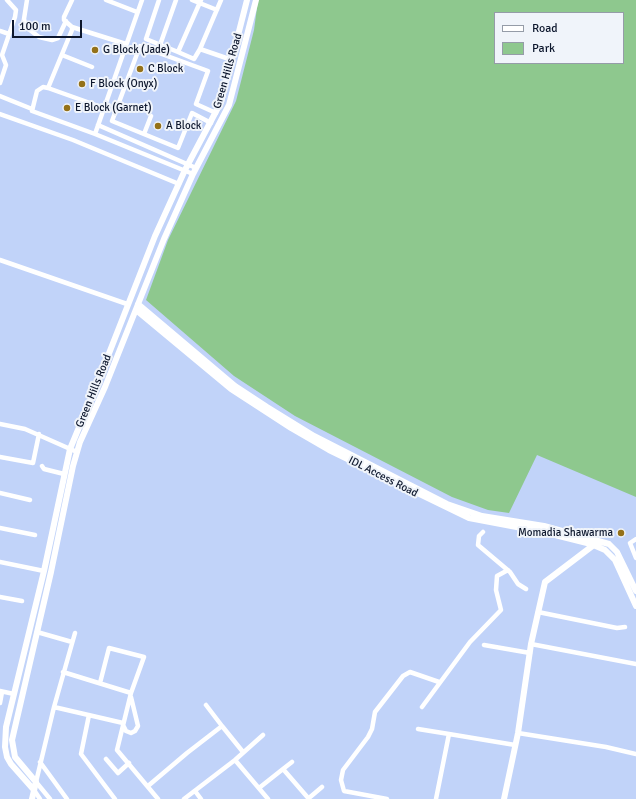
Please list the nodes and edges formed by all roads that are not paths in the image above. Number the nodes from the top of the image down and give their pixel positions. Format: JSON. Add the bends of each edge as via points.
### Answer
{"nodes":[{"id":1,"x":7,"y":0,"type":"edge"},
{"id":2,"x":27,"y":0,"type":"edge"},
{"id":3,"x":72,"y":0,"type":"edge"},
{"id":4,"x":106,"y":0,"type":"edge"},
{"id":5,"x":142,"y":0,"type":"edge"},
{"id":6,"x":159,"y":0,"type":"edge"},
{"id":7,"x":176,"y":0,"type":"edge"},
{"id":8,"x":192,"y":0,"type":"edge"},
{"id":9,"x":221,"y":0,"type":"edge"},
{"id":10,"x":247,"y":0,"type":"edge"},
{"id":11,"x":256,"y":0,"type":"edge"},
{"id":12,"x":201,"y":1,"type":"edge"},
{"id":13,"x":218,"y":10,"type":"junction"},
{"id":14,"x":137,"y":12,"type":"junction"},
{"id":15,"x":66,"y":21,"type":"junction"},
{"id":16,"x":72,"y":27,"type":"junction"},
{"id":17,"x":0,"y":31,"type":"edge"},
{"id":18,"x":9,"y":34,"type":"junction"},
{"id":19,"x":126,"y":44,"type":"junction"},
{"id":20,"x":160,"y":45,"type":"junction"},
{"id":21,"x":200,"y":49,"type":"junction"},
{"id":22,"x":178,"y":52,"type":"junction"},
{"id":23,"x":62,"y":55,"type":"junction"},
{"id":24,"x":232,"y":60,"type":"junction"},
{"id":25,"x":0,"y":64,"type":"edge"},
{"id":26,"x":6,"y":66,"type":"junction"},
{"id":27,"x":92,"y":67,"type":"dead end"},
{"id":28,"x":0,"y":83,"type":"edge"},
{"id":29,"x":48,"y":88,"type":"junction"},
{"id":30,"x":0,"y":96,"type":"edge"},
{"id":31,"x":196,"y":104,"type":"junction"},
{"id":32,"x":104,"y":108,"type":"junction"},
{"id":33,"x":32,"y":109,"type":"junction"},
{"id":34,"x":192,"y":113,"type":"junction"},
{"id":35,"x":216,"y":113,"type":"junction"},
{"id":36,"x":0,"y":114,"type":"edge"},
{"id":37,"x":151,"y":116,"type":"dead end"},
{"id":38,"x":211,"y":123,"type":"junction"},
{"id":39,"x":98,"y":125,"type":"junction"},
{"id":40,"x":95,"y":134,"type":"junction"},
{"id":41,"x":144,"y":134,"type":"junction"},
{"id":42,"x":139,"y":143,"type":"junction"},
{"id":43,"x":137,"y":150,"type":"junction"},
{"id":44,"x":188,"y":163,"type":"junction"},
{"id":45,"x":185,"y":170,"type":"junction"},
{"id":46,"x":194,"y":171,"type":"junction"},
{"id":47,"x":179,"y":184,"type":"junction"},
{"id":48,"x":0,"y":260,"type":"edge"},
{"id":49,"x":127,"y":304,"type":"junction"},
{"id":50,"x":137,"y":307,"type":"junction"},
{"id":51,"x":210,"y":369,"type":"junction"},
{"id":52,"x":0,"y":424,"type":"edge"},
{"id":53,"x":39,"y":434,"type":"junction"},
{"id":54,"x":70,"y":449,"type":"junction"},
{"id":55,"x":77,"y":452,"type":"junction"},
{"id":56,"x":0,"y":457,"type":"edge"},
{"id":57,"x":42,"y":466,"type":"dead end"},
{"id":58,"x":64,"y":474,"type":"junction"},
{"id":59,"x":0,"y":493,"type":"edge"},
{"id":60,"x":30,"y":500,"type":"dead end"},
{"id":61,"x":0,"y":528,"type":"edge"},
{"id":62,"x":483,"y":532,"type":"dead end"},
{"id":63,"x":35,"y":535,"type":"dead end"},
{"id":64,"x":636,"y":538,"type":"edge"},
{"id":65,"x":599,"y":540,"type":"junction"},
{"id":66,"x":594,"y":545,"type":"junction"},
{"id":67,"x":636,"y":558,"type":"edge"},
{"id":68,"x":0,"y":562,"type":"edge"},
{"id":69,"x":508,"y":570,"type":"junction"},
{"id":70,"x":44,"y":571,"type":"junction"},
{"id":71,"x":635,"y":584,"type":"edge"},
{"id":72,"x":526,"y":589,"type":"dead end"},
{"id":73,"x":636,"y":591,"type":"edge"},
{"id":74,"x":0,"y":597,"type":"edge"},
{"id":75,"x":22,"y":601,"type":"dead end"},
{"id":76,"x":636,"y":606,"type":"edge"},
{"id":77,"x":538,"y":612,"type":"junction"},
{"id":78,"x":625,"y":628,"type":"dead end"},
{"id":79,"x":37,"y":632,"type":"junction"},
{"id":80,"x":75,"y":632,"type":"dead end"},
{"id":81,"x":72,"y":642,"type":"junction"},
{"id":82,"x":531,"y":644,"type":"junction"},
{"id":83,"x":484,"y":645,"type":"dead end"},
{"id":84,"x":530,"y":653,"type":"junction"},
{"id":85,"x":636,"y":664,"type":"edge"},
{"id":86,"x":63,"y":672,"type":"junction"},
{"id":87,"x":439,"y":682,"type":"junction"},
{"id":88,"x":100,"y":683,"type":"junction"},
{"id":89,"x":1,"y":692,"type":"edge"},
{"id":90,"x":131,"y":693,"type":"junction"},
{"id":91,"x":14,"y":694,"type":"junction"},
{"id":92,"x":0,"y":703,"type":"edge"},
{"id":93,"x":206,"y":705,"type":"dead end"},
{"id":94,"x":54,"y":707,"type":"junction"},
{"id":95,"x":422,"y":707,"type":"dead end"},
{"id":96,"x":89,"y":715,"type":"junction"},
{"id":97,"x":123,"y":723,"type":"junction"},
{"id":98,"x":222,"y":726,"type":"junction"},
{"id":99,"x":418,"y":729,"type":"dead end"},
{"id":100,"x":518,"y":733,"type":"junction"},
{"id":101,"x":449,"y":734,"type":"junction"},
{"id":102,"x":263,"y":735,"type":"dead end"},
{"id":103,"x":515,"y":745,"type":"junction"},
{"id":104,"x":243,"y":752,"type":"junction"},
{"id":105,"x":636,"y":754,"type":"edge"},
{"id":106,"x":106,"y":759,"type":"dead end"},
{"id":107,"x":122,"y":759,"type":"dead end"},
{"id":108,"x":234,"y":760,"type":"junction"},
{"id":109,"x":40,"y":762,"type":"junction"},
{"id":110,"x":292,"y":762,"type":"dead end"},
{"id":111,"x":128,"y":764,"type":"junction"},
{"id":112,"x":283,"y":769,"type":"junction"},
{"id":113,"x":36,"y":782,"type":"junction"},
{"id":114,"x":148,"y":786,"type":"junction"},
{"id":115,"x":322,"y":787,"type":"dead end"},
{"id":116,"x":259,"y":788,"type":"junction"},
{"id":117,"x":34,"y":790,"type":"junction"},
{"id":118,"x":195,"y":791,"type":"junction"},
{"id":119,"x":32,"y":799,"type":"edge"},
{"id":120,"x":40,"y":799,"type":"edge"},
{"id":121,"x":50,"y":799,"type":"edge"},
{"id":122,"x":67,"y":799,"type":"edge"},
{"id":123,"x":115,"y":799,"type":"edge"},
{"id":124,"x":158,"y":799,"type":"edge"},
{"id":125,"x":184,"y":799,"type":"edge"},
{"id":126,"x":201,"y":799,"type":"edge"},
{"id":127,"x":268,"y":799,"type":"edge"},
{"id":128,"x":309,"y":799,"type":"edge"},
{"id":129,"x":387,"y":799,"type":"edge"},
{"id":130,"x":436,"y":799,"type":"edge"},
{"id":131,"x":504,"y":799,"type":"edge"}],
"edges":[{"from":1,"to":18,"type":"street","via":[[16,10]]},
{"from":2,"to":15,"type":"street","via":[[24,19],[26,27],[39,37],[52,40],[58,38]]},
{"from":3,"to":15,"type":"street","via":[[64,17]]},
{"from":4,"to":14,"type":"street"},
{"from":5,"to":14,"type":"street"},
{"from":6,"to":20,"type":"street","via":[[146,37],[147,40]]},
{"from":7,"to":20,"type":"street"},
{"from":8,"to":12,"type":"street"},
{"from":9,"to":13,"type":"street"},
{"from":10,"to":24,"type":"street","name":"Green Hills Road"},
{"from":11,"to":46,"type":"street","name":"Green Hills Road","via":[[231,98]]},
{"from":12,"to":13,"type":"street"},
{"from":12,"to":22,"type":"street"},
{"from":13,"to":21,"type":"street"},
{"from":14,"to":19,"type":"street"},
{"from":15,"to":16,"type":"street"},
{"from":16,"to":19,"type":"street"},
{"from":16,"to":23,"type":"street"},
{"from":17,"to":18,"type":"street"},
{"from":18,"to":26,"type":"street","via":[[2,55]]},
{"from":19,"to":32,"type":"street"},
{"from":20,"to":22,"type":"street"},
{"from":21,"to":22,"type":"street","via":[[194,59]]},
{"from":21,"to":24,"type":"street"},
{"from":23,"to":27,"type":"street"},
{"from":23,"to":29,"type":"street"},
{"from":24,"to":35,"type":"street","name":"Green Hills Road"},
{"from":25,"to":26,"type":"street"},
{"from":26,"to":28,"type":"street"},
{"from":29,"to":32,"type":"street"},
{"from":29,"to":33,"type":"street","via":[[40,88]]},
{"from":30,"to":33,"type":"street"},
{"from":31,"to":34,"type":"street"},
{"from":31,"to":35,"type":"street"},
{"from":31,"to":41,"type":"street","via":[[208,71],[140,46],[112,121]]},
{"from":32,"to":39,"type":"street"},
{"from":33,"to":40,"type":"street","via":[[34,112]]},
{"from":34,"to":38,"type":"street"},
{"from":34,"to":41,"type":"street","via":[[178,148]]},
{"from":35,"to":38,"type":"street","name":"Green Hills Road"},
{"from":36,"to":47,"type":"street","via":[[80,143]]},
{"from":37,"to":41,"type":"street"},
{"from":38,"to":44,"type":"street","name":"Green Hills Road"},
{"from":39,"to":40,"type":"street"},
{"from":39,"to":42,"type":"street"},
{"from":40,"to":43,"type":"street"},
{"from":42,"to":43,"type":"street"},
{"from":42,"to":44,"type":"street"},
{"from":43,"to":45,"type":"street"},
{"from":44,"to":45,"type":"street","name":"Green Hills Road"},
{"from":44,"to":46,"type":"street"},
{"from":45,"to":46,"type":"street"},
{"from":45,"to":47,"type":"street","name":"Green Hills Road"},
{"from":46,"to":50,"type":"street","name":"Green Hills Road"},
{"from":47,"to":49,"type":"street","name":"Green Hills Road"},
{"from":48,"to":49,"type":"street"},
{"from":49,"to":54,"type":"street","name":"Green Hills Road"},
{"from":50,"to":51,"type":"street","name":"IDL Access Road"},
{"from":50,"to":55,"type":"street","name":"Green Hills Road"},
{"from":51,"to":65,"type":"street","via":[[295,425],[447,504],[482,516],[544,526]]},
{"from":51,"to":66,"type":"street","name":"IDL Access Road","via":[[248,401],[291,428],[452,512],[483,522],[543,532]]},
{"from":52,"to":53,"type":"street"},
{"from":53,"to":54,"type":"street"},
{"from":53,"to":56,"type":"street","via":[[32,463]]},
{"from":54,"to":55,"type":"street"},
{"from":54,"to":58,"type":"street","name":"Green Hills Road"},
{"from":55,"to":79,"type":"street","name":"Green Hills Road"},
{"from":57,"to":58,"type":"street","via":[[44,469]]},
{"from":58,"to":70,"type":"street","name":"Green Hills Road"},
{"from":59,"to":60,"type":"street"},
{"from":61,"to":63,"type":"street"},
{"from":62,"to":69,"type":"street","via":[[479,536],[478,545]]},
{"from":64,"to":67,"type":"street","via":[[630,543]]},
{"from":65,"to":66,"type":"street"},
{"from":65,"to":71,"type":"street","via":[[609,544],[617,552]]},
{"from":66,"to":76,"type":"street","name":"IDL Access Road","via":[[613,557]]},
{"from":66,"to":77,"type":"street","via":[[545,582]]},
{"from":68,"to":70,"type":"street"},
{"from":69,"to":72,"type":"street","via":[[518,584]]},
{"from":69,"to":87,"type":"street","via":[[497,576],[496,590],[501,610],[470,642]]},
{"from":70,"to":91,"type":"street","name":"Green Hills Road"},
{"from":71,"to":73,"type":"street"},
{"from":74,"to":75,"type":"street"},
{"from":77,"to":78,"type":"street"},
{"from":77,"to":82,"type":"street"},
{"from":79,"to":81,"type":"street"},
{"from":79,"to":113,"type":"street","name":"Green Hills Road","via":[[12,740],[15,757]]},
{"from":80,"to":81,"type":"street"},
{"from":81,"to":86,"type":"street"},
{"from":82,"to":84,"type":"street"},
{"from":82,"to":85,"type":"street"},
{"from":83,"to":84,"type":"street"},
{"from":84,"to":100,"type":"street"},
{"from":86,"to":88,"type":"street"},
{"from":86,"to":94,"type":"street"},
{"from":87,"to":95,"type":"street"},
{"from":87,"to":129,"type":"street","via":[[410,672],[403,676],[375,712],[368,737],[343,770],[341,780],[344,791]]},
{"from":88,"to":90,"type":"street"},
{"from":88,"to":90,"type":"street","via":[[109,648],[144,657]]},
{"from":89,"to":91,"type":"street"},
{"from":89,"to":92,"type":"street"},
{"from":90,"to":97,"type":"street"},
{"from":90,"to":97,"type":"street","via":[[138,726],[131,733],[126,731]]},
{"from":91,"to":117,"type":"street","name":"Green Hills Road","via":[[6,727],[5,748],[11,764]]},
{"from":93,"to":98,"type":"street"},
{"from":94,"to":96,"type":"street"},
{"from":94,"to":109,"type":"street"},
{"from":96,"to":97,"type":"street"},
{"from":96,"to":123,"type":"street","via":[[81,754]]},
{"from":97,"to":111,"type":"street","via":[[117,750]]},
{"from":98,"to":104,"type":"street"},
{"from":98,"to":114,"type":"street"},
{"from":99,"to":101,"type":"street"},
{"from":100,"to":103,"type":"street"},
{"from":100,"to":105,"type":"street"},
{"from":101,"to":103,"type":"street"},
{"from":101,"to":130,"type":"street"},
{"from":102,"to":104,"type":"street"},
{"from":103,"to":131,"type":"street"},
{"from":104,"to":108,"type":"street"},
{"from":106,"to":111,"type":"street","via":[[117,773]]},
{"from":107,"to":111,"type":"street"},
{"from":108,"to":116,"type":"street"},
{"from":108,"to":118,"type":"street"},
{"from":109,"to":113,"type":"street"},
{"from":109,"to":122,"type":"street"},
{"from":110,"to":112,"type":"street"},
{"from":111,"to":114,"type":"street"},
{"from":112,"to":116,"type":"street"},
{"from":112,"to":128,"type":"street"},
{"from":113,"to":117,"type":"street"},
{"from":113,"to":121,"type":"street"},
{"from":114,"to":124,"type":"street"},
{"from":115,"to":128,"type":"street"},
{"from":116,"to":127,"type":"street"},
{"from":117,"to":119,"type":"street"},
{"from":117,"to":120,"type":"street"},
{"from":118,"to":125,"type":"street"},
{"from":118,"to":126,"type":"street"}]}
